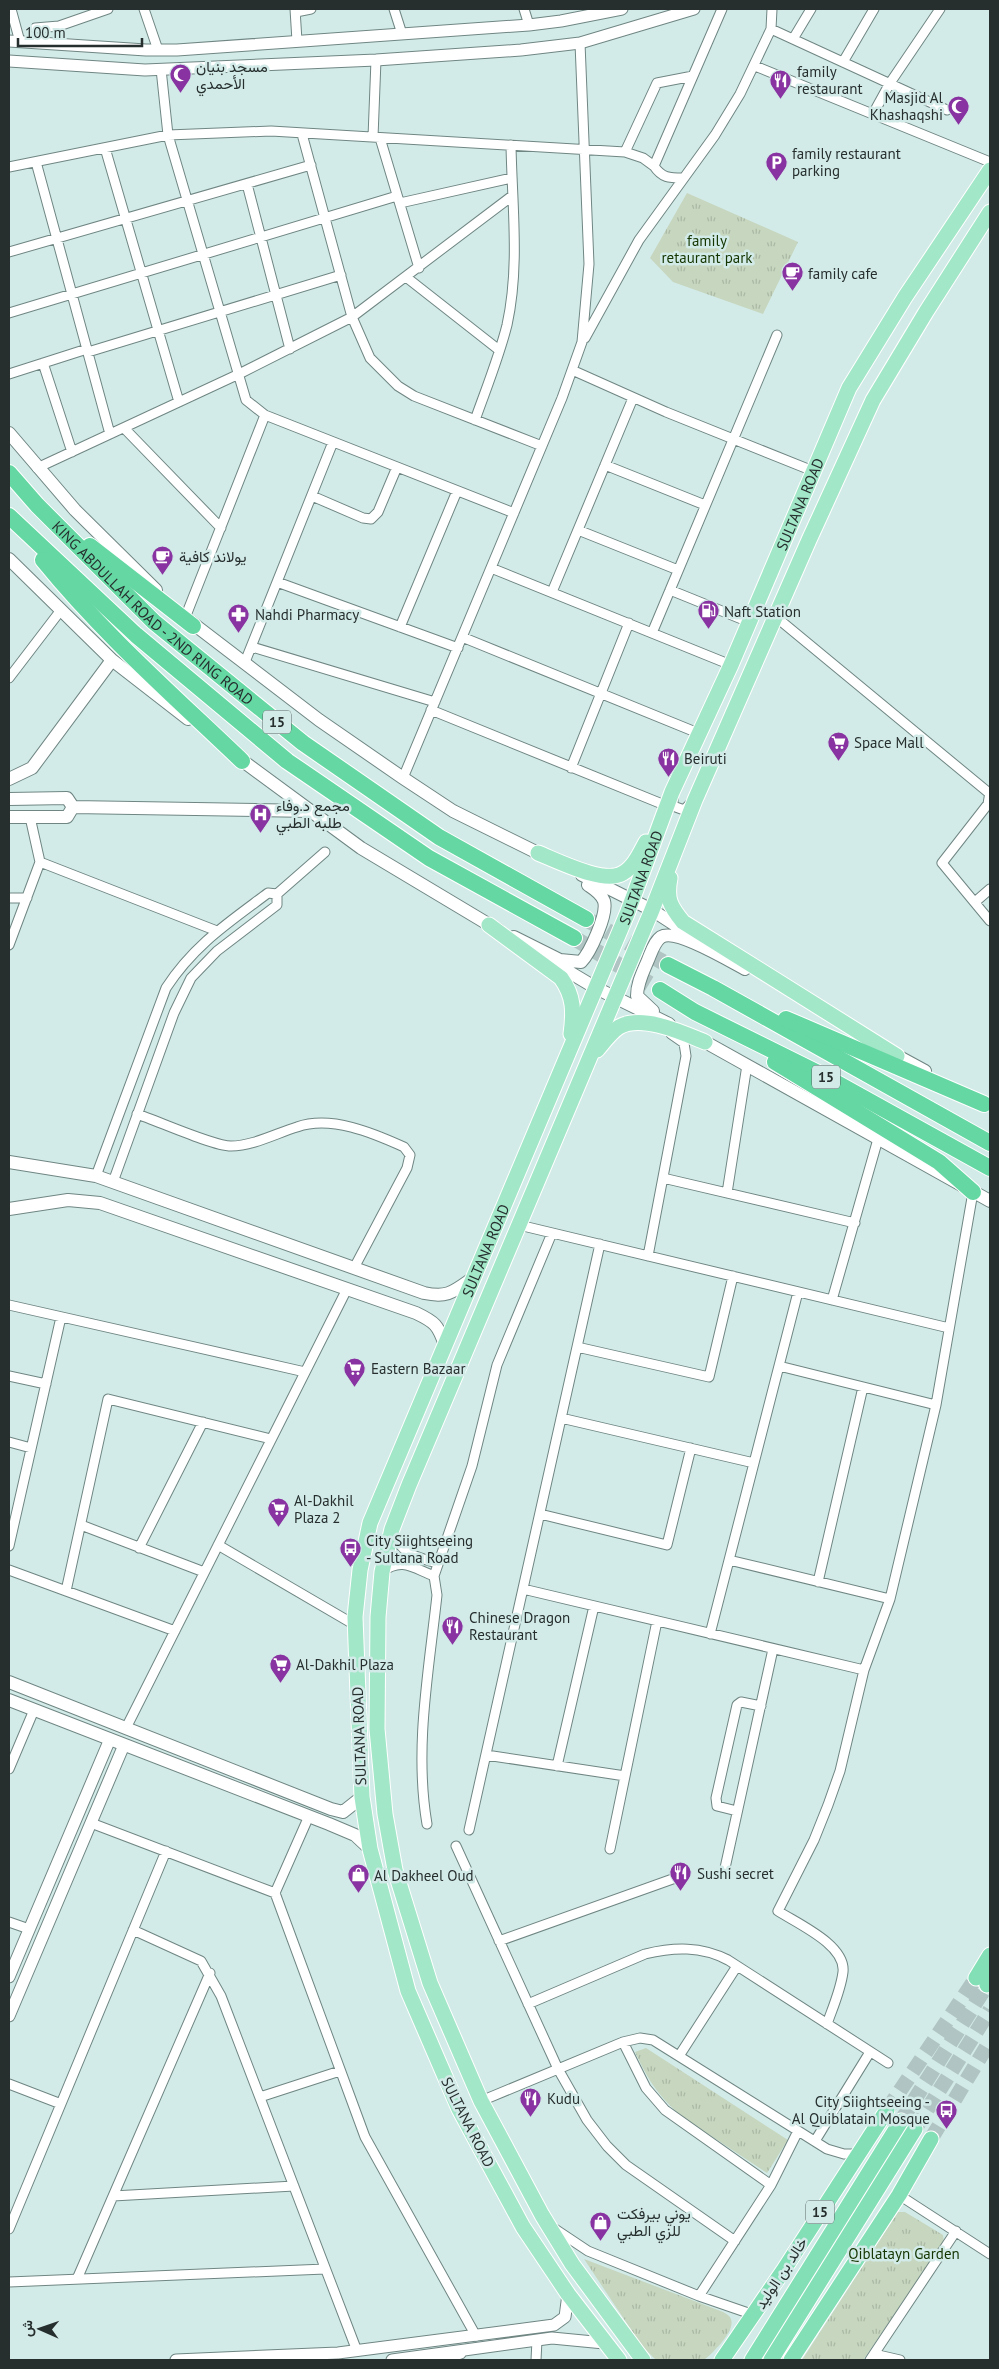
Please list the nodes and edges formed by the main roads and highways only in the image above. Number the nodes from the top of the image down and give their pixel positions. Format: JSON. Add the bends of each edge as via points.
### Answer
{"nodes":[{"id":1,"x":990,"y":170,"type":"edge"},
{"id":2,"x":990,"y":212,"type":"edge"},
{"id":3,"x":9,"y":433,"type":"edge"},
{"id":4,"x":9,"y":473,"type":"edge"},
{"id":5,"x":37,"y":505,"type":"junction"},
{"id":6,"x":9,"y":517,"type":"edge"},
{"id":7,"x":9,"y":559,"type":"edge"},
{"id":8,"x":189,"y":622,"type":"junction"},
{"id":9,"x":112,"y":660,"type":"junction"},
{"id":10,"x":242,"y":761,"type":"junction"},
{"id":11,"x":9,"y":779,"type":"edge"},
{"id":12,"x":9,"y":799,"type":"edge"},
{"id":13,"x":667,"y":806,"type":"junction"},
{"id":14,"x":73,"y":807,"type":"junction"},
{"id":15,"x":311,"y":811,"type":"junction"},
{"id":16,"x":9,"y":817,"type":"edge"},
{"id":17,"x":676,"y":846,"type":"junction"},
{"id":18,"x":538,"y":853,"type":"junction"},
{"id":19,"x":632,"y":900,"type":"junction"},
{"id":20,"x":649,"y":917,"type":"junction"},
{"id":21,"x":586,"y":920,"type":"tunnel mouth"},
{"id":22,"x":489,"y":925,"type":"junction"},
{"id":23,"x":574,"y":938,"type":"tunnel mouth"},
{"id":24,"x":668,"y":965,"type":"tunnel mouth"},
{"id":25,"x":745,"y":969,"type":"junction"},
{"id":26,"x":596,"y":988,"type":"junction"},
{"id":27,"x":713,"y":988,"type":"junction"},
{"id":28,"x":660,"y":990,"type":"tunnel mouth"},
{"id":29,"x":615,"y":997,"type":"junction"},
{"id":30,"x":695,"y":1012,"type":"junction"},
{"id":31,"x":705,"y":1042,"type":"junction"},
{"id":32,"x":568,"y":1054,"type":"junction"},
{"id":33,"x":897,"y":1056,"type":"junction"},
{"id":34,"x":587,"y":1062,"type":"junction"},
{"id":35,"x":987,"y":1106,"type":"edge"},
{"id":36,"x":990,"y":1143,"type":"edge"},
{"id":37,"x":9,"y":1162,"type":"edge"},
{"id":38,"x":990,"y":1168,"type":"edge"},
{"id":39,"x":973,"y":1192,"type":"junction"},
{"id":40,"x":990,"y":1201,"type":"edge"},
{"id":41,"x":9,"y":1209,"type":"edge"},
{"id":42,"x":473,"y":1278,"type":"junction"},
{"id":43,"x":445,"y":1345,"type":"junction"},
{"id":44,"x":9,"y":1682,"type":"edge"},
{"id":45,"x":9,"y":1700,"type":"edge"},
{"id":46,"x":362,"y":1797,"type":"junction"},
{"id":47,"x":370,"y":1849,"type":"junction"},
{"id":48,"x":990,"y":1955,"type":"edge"},
{"id":49,"x":984,"y":1980,"type":"tunnel mouth"},
{"id":50,"x":887,"y":2110,"type":"tunnel mouth"},
{"id":51,"x":902,"y":2121,"type":"tunnel mouth"},
{"id":52,"x":915,"y":2129,"type":"tunnel mouth"},
{"id":53,"x":931,"y":2139,"type":"tunnel mouth"},
{"id":54,"x":619,"y":2360,"type":"edge"},
{"id":55,"x":643,"y":2360,"type":"edge"},
{"id":56,"x":722,"y":2360,"type":"edge"},
{"id":57,"x":752,"y":2360,"type":"edge"},
{"id":58,"x":771,"y":2360,"type":"edge"},
{"id":59,"x":791,"y":2360,"type":"edge"}],
"edges":[{"from":1,"to":13,"type":"main road","name":"SULTANA ROAD","via":[[849,388]]},
{"from":2,"to":17,"type":"main road","name":"SULTANA ROAD","via":[[873,400]]},
{"from":3,"to":8,"type":"main road","via":[[75,510]]},
{"from":4,"to":5,"type":"highway","name":"KING ABDULLAH ROAD - 2ND RING ROAD","number":"15"},
{"from":5,"to":8,"type":"highway"},
{"from":5,"to":21,"type":"highway","name":"KING ABDULLAH ROAD - 2ND RING ROAD","number":"15","via":[[154,622],[303,743],[439,837]]},
{"from":6,"to":10,"type":"highway","via":[[74,597]]},
{"from":6,"to":23,"type":"highway","name":"KING ABDULLAH ROAD - 2ND RING ROAD","number":"15","via":[[136,635],[287,761],[429,858]]},
{"from":7,"to":9,"type":"main road"},
{"from":8,"to":18,"type":"main road","via":[[318,720],[403,778],[453,811]]},
{"from":9,"to":10,"type":"main road"},
{"from":9,"to":11,"type":"main road","via":[[32,768]]},
{"from":10,"to":15,"type":"main road"},
{"from":12,"to":14,"type":"main road","via":[[67,798]]},
{"from":13,"to":18,"type":"main road","via":[[633,864],[623,874],[599,876]]},
{"from":13,"to":19,"type":"main road","name":"SULTANA ROAD"},
{"from":14,"to":15,"type":"main road"},
{"from":14,"to":16,"type":"main road","via":[[67,817]]},
{"from":15,"to":22,"type":"main road","via":[[361,848]]},
{"from":17,"to":20,"type":"main road","name":"SULTANA ROAD"},
{"from":17,"to":33,"type":"main road","via":[[668,897],[684,922]]},
{"from":18,"to":19,"type":"main road"},
{"from":18,"to":22,"type":"main road","via":[[600,893],[604,914],[587,955],[581,962],[560,960]]},
{"from":19,"to":20,"type":"main road"},
{"from":19,"to":26,"type":"main road","name":"SULTANA ROAD"},
{"from":20,"to":25,"type":"main road"},
{"from":20,"to":29,"type":"main road","name":"SULTANA ROAD"},
{"from":22,"to":26,"type":"main road"},
{"from":22,"to":32,"type":"main road","via":[[561,978],[569,989],[573,1016]]},
{"from":24,"to":27,"type":"highway","number":"15"},
{"from":25,"to":31,"type":"main road","via":[[671,935],[662,936],[656,942],[637,986],[637,996],[646,1006]]},
{"from":25,"to":33,"type":"main road"},
{"from":26,"to":29,"type":"main road"},
{"from":26,"to":32,"type":"main road","name":"SULTANA ROAD"},
{"from":27,"to":35,"type":"highway"},
{"from":27,"to":36,"type":"highway","number":"15"},
{"from":28,"to":30,"type":"highway","number":"15"},
{"from":29,"to":31,"type":"main road"},
{"from":29,"to":34,"type":"main road","name":"SULTANA ROAD"},
{"from":30,"to":38,"type":"highway","number":"15","via":[[824,1076]]},
{"from":30,"to":39,"type":"highway","via":[[939,1162]]},
{"from":31,"to":34,"type":"main road","via":[[654,1024],[641,1023],[620,1027]]},
{"from":31,"to":39,"type":"main road"},
{"from":32,"to":42,"type":"main road","name":"SULTANA ROAD"},
{"from":33,"to":35,"type":"main road"},
{"from":34,"to":55,"type":"main road","name":"SULTANA ROAD","via":[[392,1530],[382,1572],[378,1617],[377,1729],[393,1860],[430,1983],[481,2102],[549,2224],[572,2264]]},
{"from":37,"to":42,"type":"main road","via":[[96,1176],[424,1293],[441,1296]]},
{"from":39,"to":40,"type":"main road"},
{"from":41,"to":43,"type":"main road","via":[[68,1200],[100,1203],[430,1319],[439,1328]]},
{"from":42,"to":43,"type":"main road","name":"SULTANA ROAD"},
{"from":43,"to":46,"type":"main road","name":"SULTANA ROAD","via":[[370,1522],[360,1570],[355,1625]]},
{"from":44,"to":46,"type":"main road","via":[[342,1812]]},
{"from":45,"to":47,"type":"main road","via":[[309,1816],[355,1835]]},
{"from":46,"to":47,"type":"main road","name":"SULTANA ROAD"},
{"from":47,"to":54,"type":"main road","name":"SULTANA ROAD","via":[[408,1991],[459,2109],[523,2227],[568,2294]]},
{"from":48,"to":49,"type":"highway"},
{"from":50,"to":56,"type":"highway","name":"خالد بن الوليد","number":"15"},
{"from":51,"to":57,"type":"highway"},
{"from":52,"to":58,"type":"highway"},
{"from":53,"to":59,"type":"highway"}]}
